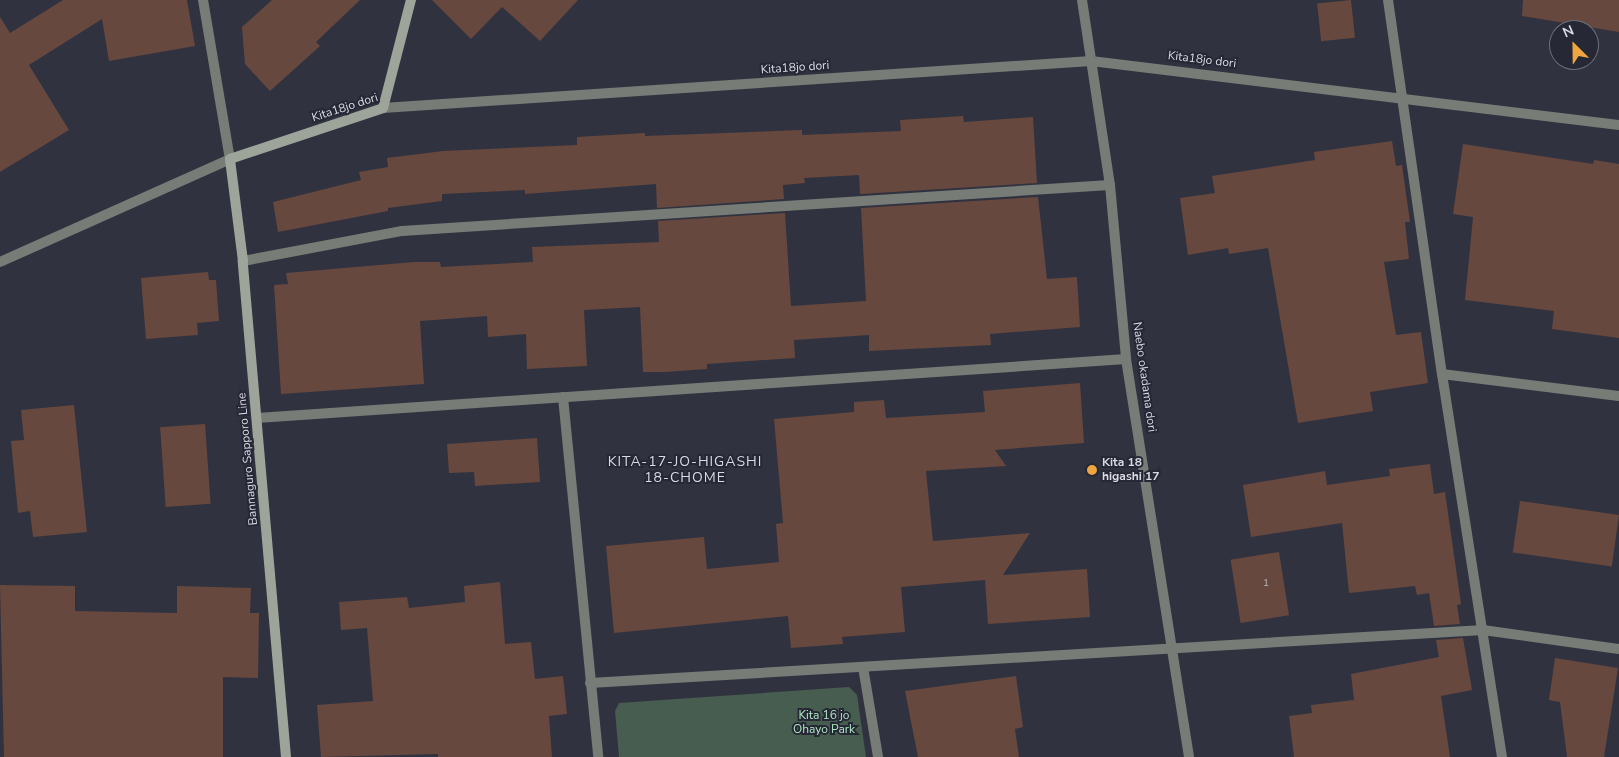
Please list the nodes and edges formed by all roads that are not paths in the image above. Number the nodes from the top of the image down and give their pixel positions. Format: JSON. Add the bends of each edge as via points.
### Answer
{"nodes":[{"id":1,"x":202,"y":0,"type":"edge"},
{"id":2,"x":411,"y":0,"type":"edge"},
{"id":3,"x":1082,"y":0,"type":"edge"},
{"id":4,"x":1388,"y":0,"type":"edge"},
{"id":5,"x":1091,"y":61,"type":"junction"},
{"id":6,"x":1403,"y":98,"type":"junction"},
{"id":7,"x":383,"y":108,"type":"junction"},
{"id":8,"x":1619,"y":125,"type":"edge"},
{"id":9,"x":230,"y":159,"type":"junction"},
{"id":10,"x":1110,"y":185,"type":"junction"},
{"id":11,"x":243,"y":261,"type":"junction"},
{"id":12,"x":0,"y":262,"type":"edge"},
{"id":13,"x":1126,"y":358,"type":"junction"},
{"id":14,"x":1442,"y":374,"type":"junction"},
{"id":15,"x":1619,"y":396,"type":"edge"},
{"id":16,"x":563,"y":397,"type":"junction"},
{"id":17,"x":257,"y":418,"type":"junction"},
{"id":18,"x":1483,"y":630,"type":"junction"},
{"id":19,"x":1174,"y":648,"type":"junction"},
{"id":20,"x":1619,"y":649,"type":"edge"},
{"id":21,"x":863,"y":667,"type":"junction"},
{"id":22,"x":590,"y":683,"type":"junction"},
{"id":23,"x":286,"y":757,"type":"edge"},
{"id":24,"x":598,"y":757,"type":"edge"},
{"id":25,"x":878,"y":757,"type":"edge"},
{"id":26,"x":1189,"y":757,"type":"edge"},
{"id":27,"x":1502,"y":757,"type":"edge"}],
"edges":[{"from":1,"to":9,"type":"street"},
{"from":2,"to":7,"type":"main road"},
{"from":3,"to":5,"type":"street","name":"Naebo okadama dori"},
{"from":4,"to":6,"type":"street"},
{"from":5,"to":6,"type":"street","name":"Kita18jo dori"},
{"from":5,"to":7,"type":"street","name":"Kita18jo dori"},
{"from":5,"to":10,"type":"street","name":"Naebo okadama dori"},
{"from":6,"to":8,"type":"street","name":"Kita18jo dori"},
{"from":6,"to":14,"type":"street"},
{"from":7,"to":9,"type":"main road","name":"Kita18jo dori"},
{"from":9,"to":11,"type":"main road","name":"Bannaguro Sapporo Line"},
{"from":9,"to":12,"type":"street","name":"Kita18jo dori"},
{"from":10,"to":11,"type":"street","via":[[402,231]]},
{"from":10,"to":13,"type":"street","name":"Naebo okadama dori"},
{"from":11,"to":17,"type":"main road","name":"Bannaguro Sapporo Line"},
{"from":13,"to":16,"type":"street"},
{"from":13,"to":19,"type":"street","name":"Naebo okadama dori"},
{"from":14,"to":15,"type":"street"},
{"from":14,"to":18,"type":"street"},
{"from":16,"to":17,"type":"street"},
{"from":16,"to":22,"type":"street"},
{"from":17,"to":23,"type":"main road","name":"Bannaguro Sapporo Line"},
{"from":18,"to":19,"type":"street"},
{"from":18,"to":20,"type":"street"},
{"from":18,"to":27,"type":"street"},
{"from":19,"to":21,"type":"street"},
{"from":19,"to":26,"type":"street","name":"Naebo okadama dori"},
{"from":21,"to":22,"type":"street"},
{"from":21,"to":25,"type":"street"},
{"from":22,"to":24,"type":"street"}]}
